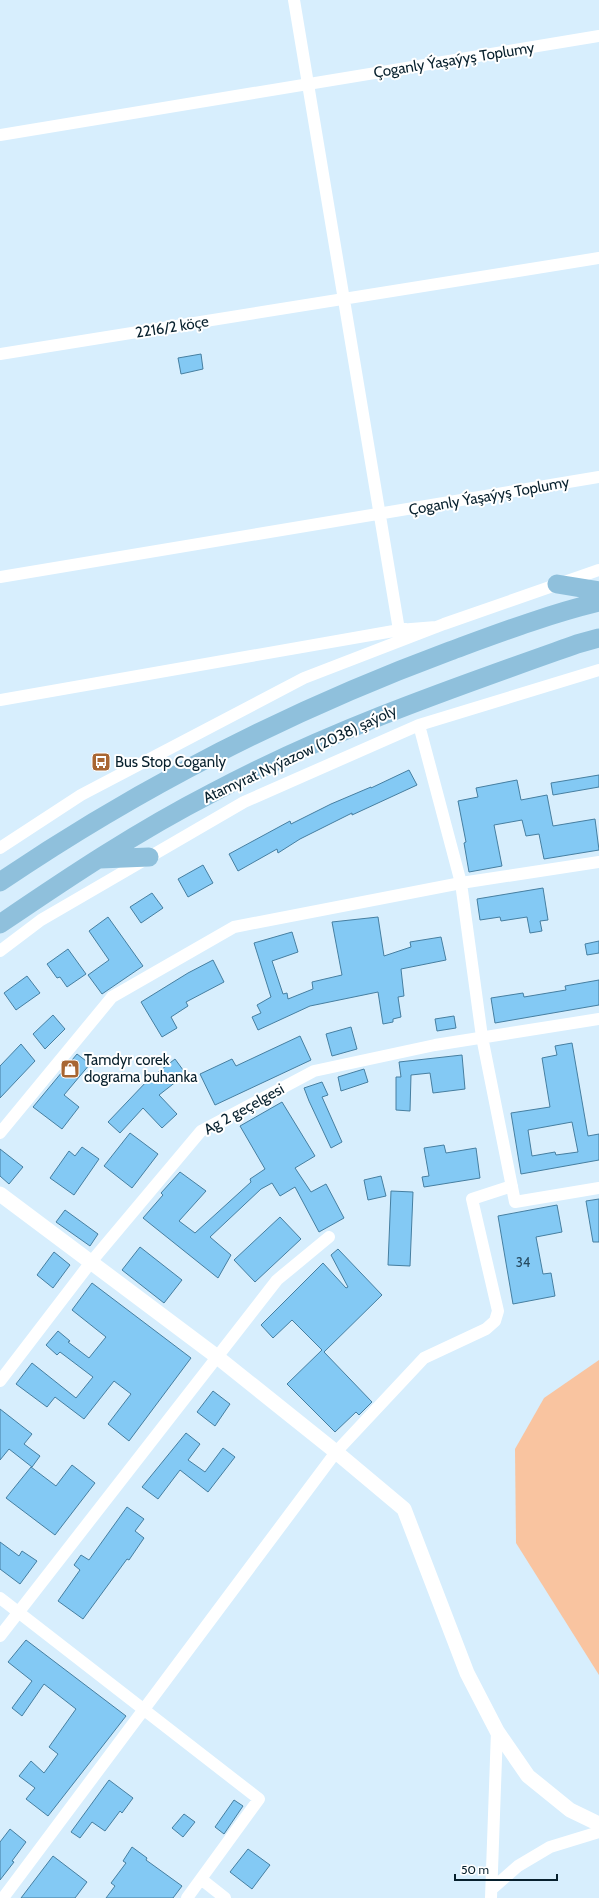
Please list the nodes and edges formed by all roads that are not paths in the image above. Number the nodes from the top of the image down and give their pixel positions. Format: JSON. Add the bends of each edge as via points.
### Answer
{"nodes":[{"id":1,"x":294,"y":0,"type":"edge"},
{"id":2,"x":599,"y":36,"type":"edge"},
{"id":3,"x":308,"y":84,"type":"junction"},
{"id":4,"x":0,"y":135,"type":"edge"},
{"id":5,"x":599,"y":258,"type":"edge"},
{"id":6,"x":344,"y":299,"type":"junction"},
{"id":7,"x":0,"y":354,"type":"edge"},
{"id":8,"x":599,"y":477,"type":"edge"},
{"id":9,"x":379,"y":514,"type":"junction"},
{"id":10,"x":599,"y":570,"type":"edge"},
{"id":11,"x":0,"y":577,"type":"edge"},
{"id":12,"x":557,"y":584,"type":"junction"},
{"id":13,"x":599,"y":591,"type":"edge"},
{"id":14,"x":599,"y":602,"type":"edge"},
{"id":15,"x":440,"y":625,"type":"junction"},
{"id":16,"x":398,"y":630,"type":"junction"},
{"id":17,"x":599,"y":638,"type":"edge"},
{"id":18,"x":599,"y":670,"type":"edge"},
{"id":19,"x":0,"y":700,"type":"edge"},
{"id":20,"x":419,"y":725,"type":"junction"},
{"id":21,"x":0,"y":848,"type":"edge"},
{"id":22,"x":149,"y":857,"type":"junction"},
{"id":23,"x":97,"y":859,"type":"junction"},
{"id":24,"x":599,"y":862,"type":"edge"},
{"id":25,"x":0,"y":882,"type":"edge"},
{"id":26,"x":461,"y":883,"type":"junction"},
{"id":27,"x":0,"y":924,"type":"edge"},
{"id":28,"x":0,"y":951,"type":"edge"},
{"id":29,"x":599,"y":1019,"type":"edge"},
{"id":30,"x":482,"y":1038,"type":"junction"},
{"id":31,"x":0,"y":1133,"type":"edge"},
{"id":32,"x":512,"y":1186,"type":"junction"},
{"id":33,"x":599,"y":1188,"type":"edge"},
{"id":34,"x":0,"y":1194,"type":"edge"},
{"id":35,"x":329,"y":1237,"type":"dead end"},
{"id":36,"x":91,"y":1262,"type":"junction"},
{"id":37,"x":216,"y":1356,"type":"junction"},
{"id":38,"x":0,"y":1381,"type":"edge"},
{"id":39,"x":336,"y":1452,"type":"junction"},
{"id":40,"x":0,"y":1598,"type":"edge"},
{"id":41,"x":18,"y":1612,"type":"junction"},
{"id":42,"x":0,"y":1636,"type":"edge"},
{"id":43,"x":144,"y":1710,"type":"junction"},
{"id":44,"x":497,"y":1731,"type":"junction"},
{"id":45,"x":599,"y":1824,"type":"edge"},
{"id":46,"x":599,"y":1832,"type":"edge"},
{"id":47,"x":201,"y":1879,"type":"junction"},
{"id":48,"x":492,"y":1893,"type":"edge"},
{"id":49,"x":3,"y":1898,"type":"edge"},
{"id":50,"x":187,"y":1898,"type":"edge"},
{"id":51,"x":225,"y":1898,"type":"edge"}],
"edges":[{"from":1,"to":3,"type":"street"},
{"from":2,"to":3,"type":"street","name":"Çoganly Ýaşaýyş Toplumy"},
{"from":3,"to":4,"type":"street","name":"Çoganly Ýaşaýyş Toplumy"},
{"from":3,"to":6,"type":"street"},
{"from":5,"to":6,"type":"street"},
{"from":6,"to":7,"type":"street","name":"2216/2 köçe"},
{"from":6,"to":9,"type":"street"},
{"from":8,"to":9,"type":"street","name":"Çoganly Ýaşaýyş Toplumy"},
{"from":9,"to":11,"type":"street","name":"Çoganly Ýaşaýyş Toplumy"},
{"from":9,"to":16,"type":"street"},
{"from":10,"to":12,"type":"street"},
{"from":12,"to":13,"type":"main road"},
{"from":12,"to":15,"type":"street"},
{"from":14,"to":25,"type":"main road","via":[[491,636],[406,668],[275,724],[203,760],[118,808],[56,844]]},
{"from":15,"to":16,"type":"street"},
{"from":15,"to":21,"type":"street","via":[[304,678],[81,795]]},
{"from":16,"to":19,"type":"street"},
{"from":17,"to":23,"type":"main road","name":"Atamyrat Nyýazow (2038) şaýoly","via":[[406,705],[325,740],[211,793]]},
{"from":18,"to":20,"type":"street"},
{"from":20,"to":22,"type":"street","via":[[244,802]]},
{"from":20,"to":26,"type":"street"},
{"from":22,"to":23,"type":"main road"},
{"from":22,"to":28,"type":"street","via":[[41,920]]},
{"from":23,"to":27,"type":"main road","name":"Atamyrat Nyýazow (2038) şaýoly"},
{"from":24,"to":26,"type":"street"},
{"from":26,"to":30,"type":"street"},
{"from":26,"to":31,"type":"street","via":[[234,926],[112,997]]},
{"from":29,"to":30,"type":"street","name":"Ag 2 geçelgesi"},
{"from":30,"to":32,"type":"street"},
{"from":30,"to":36,"type":"street","name":"Ag 2 geçelgesi","via":[[435,1045],[314,1071],[201,1131]]},
{"from":32,"to":33,"type":"street","via":[[515,1202]]},
{"from":32,"to":39,"type":"street","via":[[472,1199],[498,1311],[495,1321],[486,1329],[424,1358]]},
{"from":34,"to":36,"type":"street"},
{"from":35,"to":37,"type":"street","via":[[277,1280]]},
{"from":36,"to":37,"type":"street"},
{"from":36,"to":38,"type":"street","name":"Ag 2 geçelgesi"},
{"from":37,"to":39,"type":"street"},
{"from":37,"to":41,"type":"street"},
{"from":39,"to":43,"type":"street"},
{"from":39,"to":44,"type":"street","via":[[404,1509],[467,1673]]},
{"from":40,"to":41,"type":"street"},
{"from":41,"to":42,"type":"street"},
{"from":41,"to":43,"type":"street"},
{"from":43,"to":47,"type":"street","via":[[259,1799]]},
{"from":43,"to":49,"type":"street"},
{"from":44,"to":45,"type":"street","via":[[528,1776],[570,1810]]},
{"from":44,"to":48,"type":"street"},
{"from":46,"to":48,"type":"street","via":[[550,1847],[518,1866]]},
{"from":47,"to":50,"type":"street"},
{"from":47,"to":51,"type":"street"}]}
